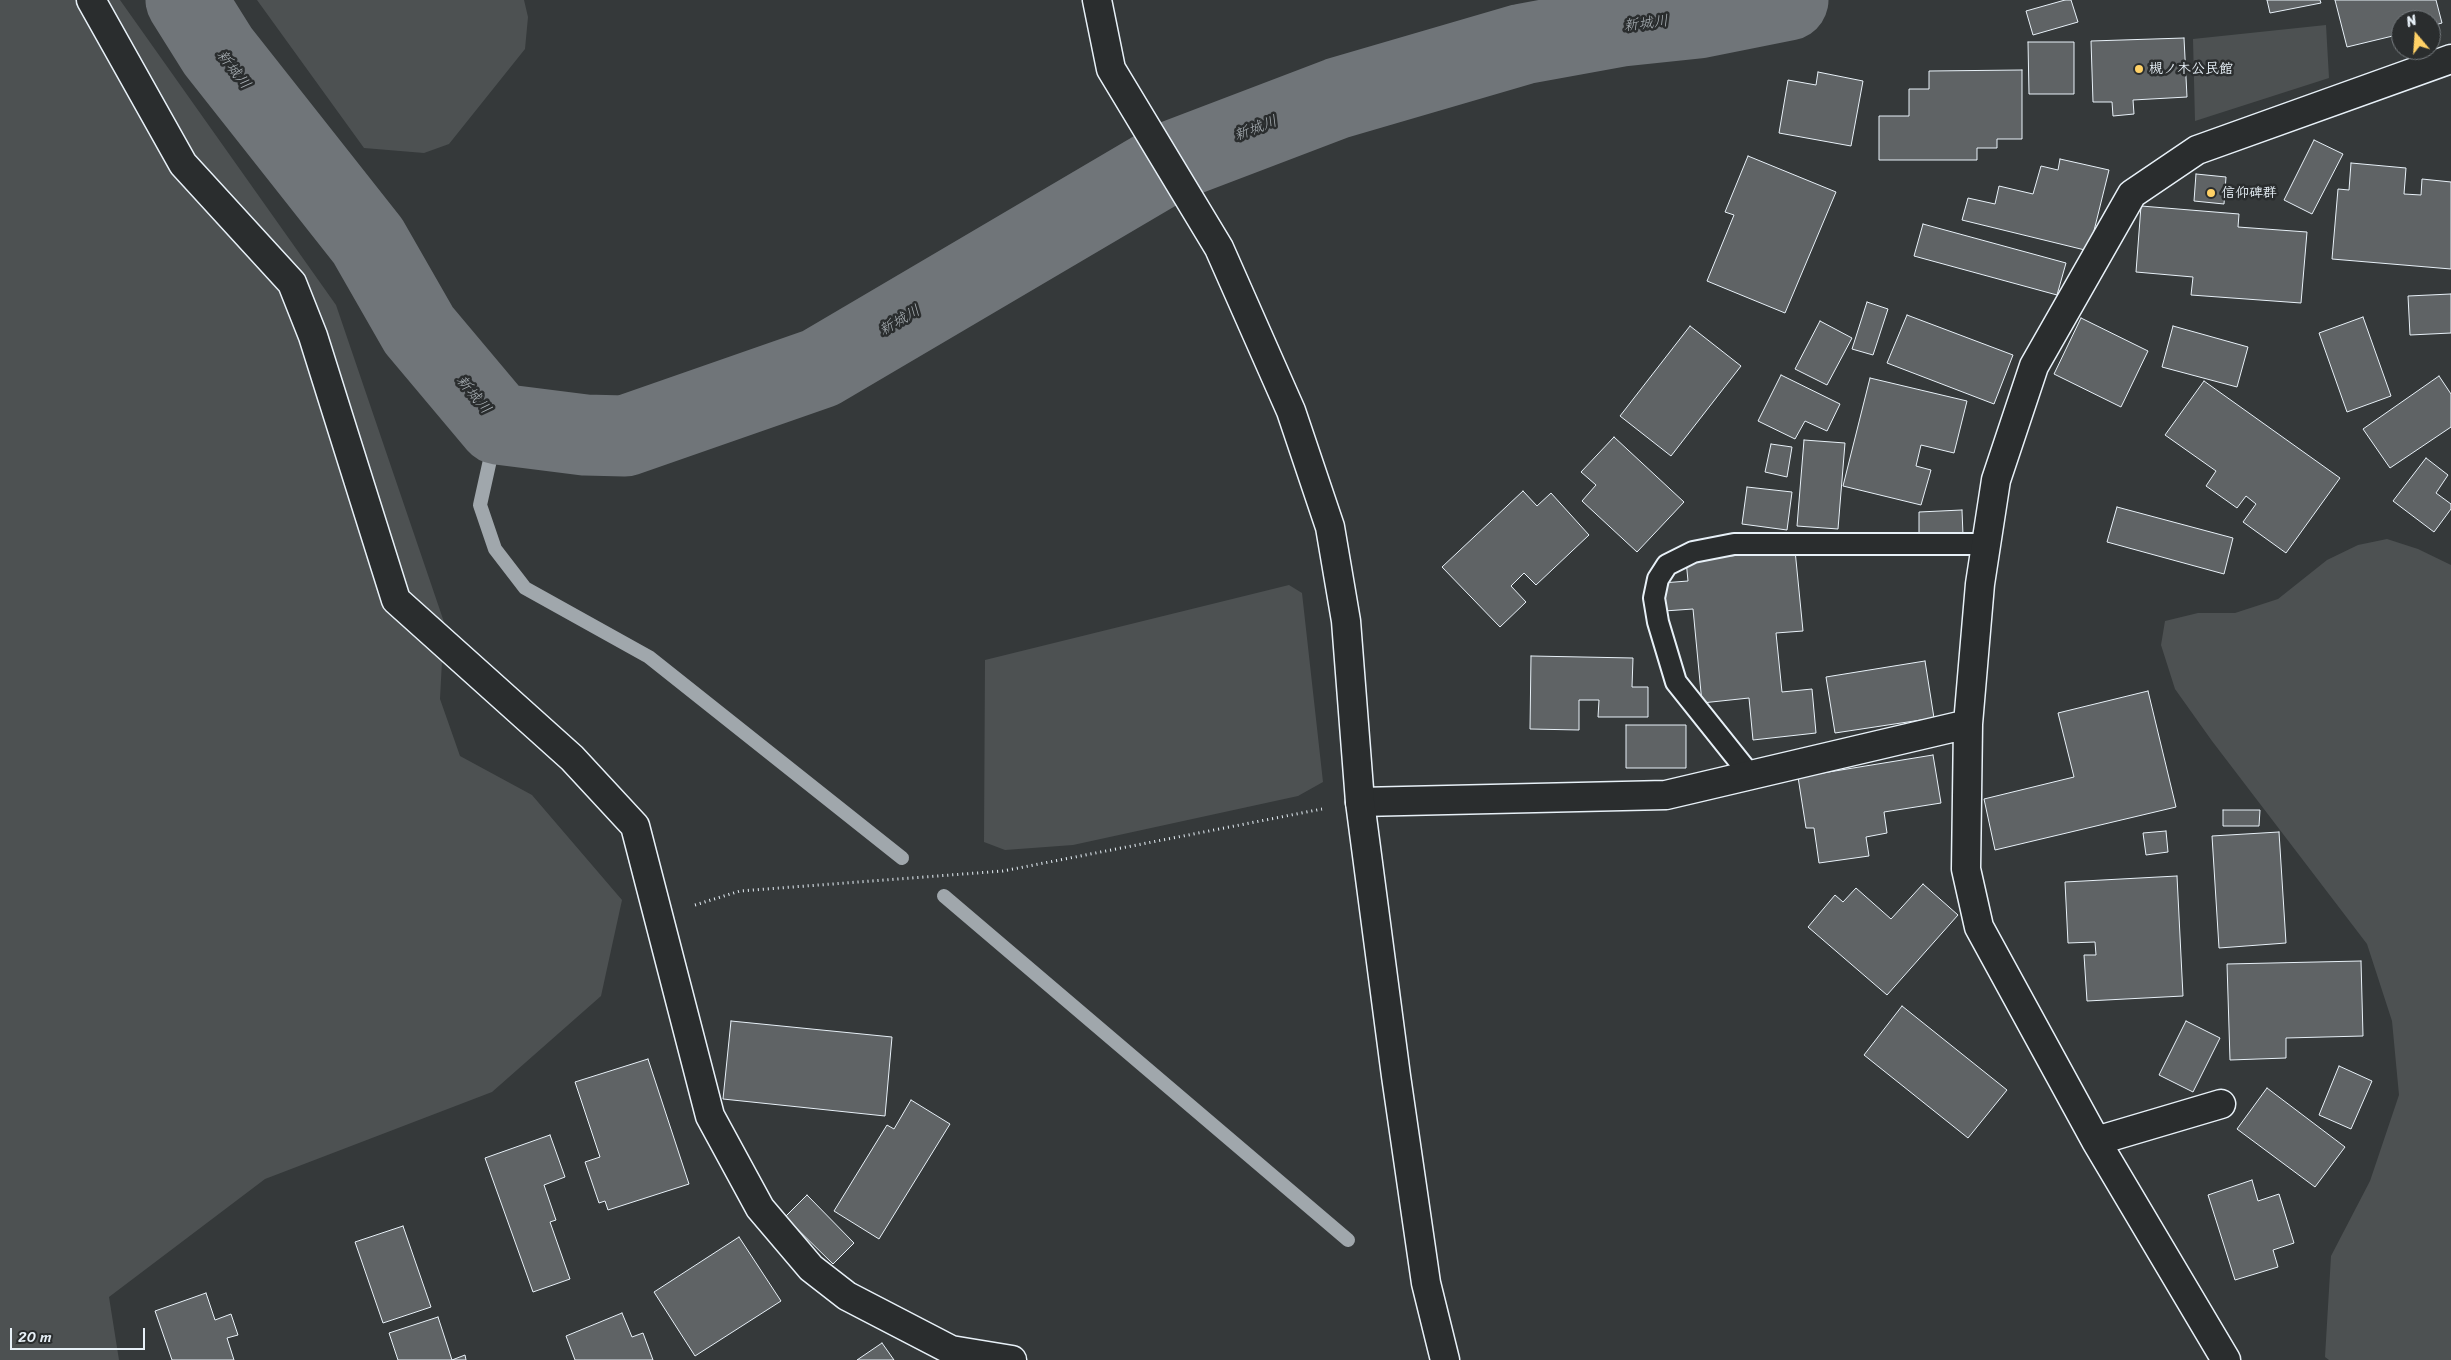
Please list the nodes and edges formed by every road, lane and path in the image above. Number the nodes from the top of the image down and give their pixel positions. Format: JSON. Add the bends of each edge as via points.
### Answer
{"nodes":[{"id":1,"x":91,"y":0,"type":"edge"},
{"id":2,"x":1097,"y":0,"type":"edge"},
{"id":3,"x":2451,"y":59,"type":"edge"},
{"id":4,"x":1987,"y":544,"type":"junction"},
{"id":5,"x":1968,"y":724,"type":"junction"},
{"id":6,"x":1751,"y":776,"type":"junction"},
{"id":7,"x":1360,"y":802,"type":"junction"},
{"id":8,"x":659,"y":917,"type":"junction"},
{"id":9,"x":2221,"y":1104,"type":"dead end"},
{"id":10,"x":2096,"y":1141,"type":"junction"},
{"id":11,"x":1012,"y":1360,"type":"edge"},
{"id":12,"x":1445,"y":1360,"type":"edge"},
{"id":13,"x":2226,"y":1360,"type":"edge"}],
"edges":[{"from":1,"to":8,"type":"street","via":[[183,164],[292,283],[313,336],[396,600],[572,758],[635,826]]},
{"from":2,"to":7,"type":"street","via":[[1111,69],[1219,248],[1291,411],[1330,527],[1346,621]]},
{"from":3,"to":4,"type":"street","via":[[2197,150],[2132,194],[2034,366],[1996,480]]},
{"from":4,"to":5,"type":"street","via":[[1980,584]]},
{"from":4,"to":6,"type":"lane","via":[[1734,544],[1693,552],[1667,565],[1658,579],[1654,598],[1676,682]]},
{"from":5,"to":6,"type":"street"},
{"from":5,"to":10,"type":"street","via":[[1966,869],[1979,927]]},
{"from":6,"to":7,"type":"street","via":[[1666,796]]},
{"from":7,"to":8,"type":"path","via":[[1003,871],[740,891]]},
{"from":7,"to":12,"type":"street","via":[[1426,1283]]},
{"from":8,"to":11,"type":"street","via":[[710,1116],[760,1208],[811,1268],[847,1296],[951,1350]]},
{"from":9,"to":10,"type":"street"},
{"from":10,"to":13,"type":"street"}]}
